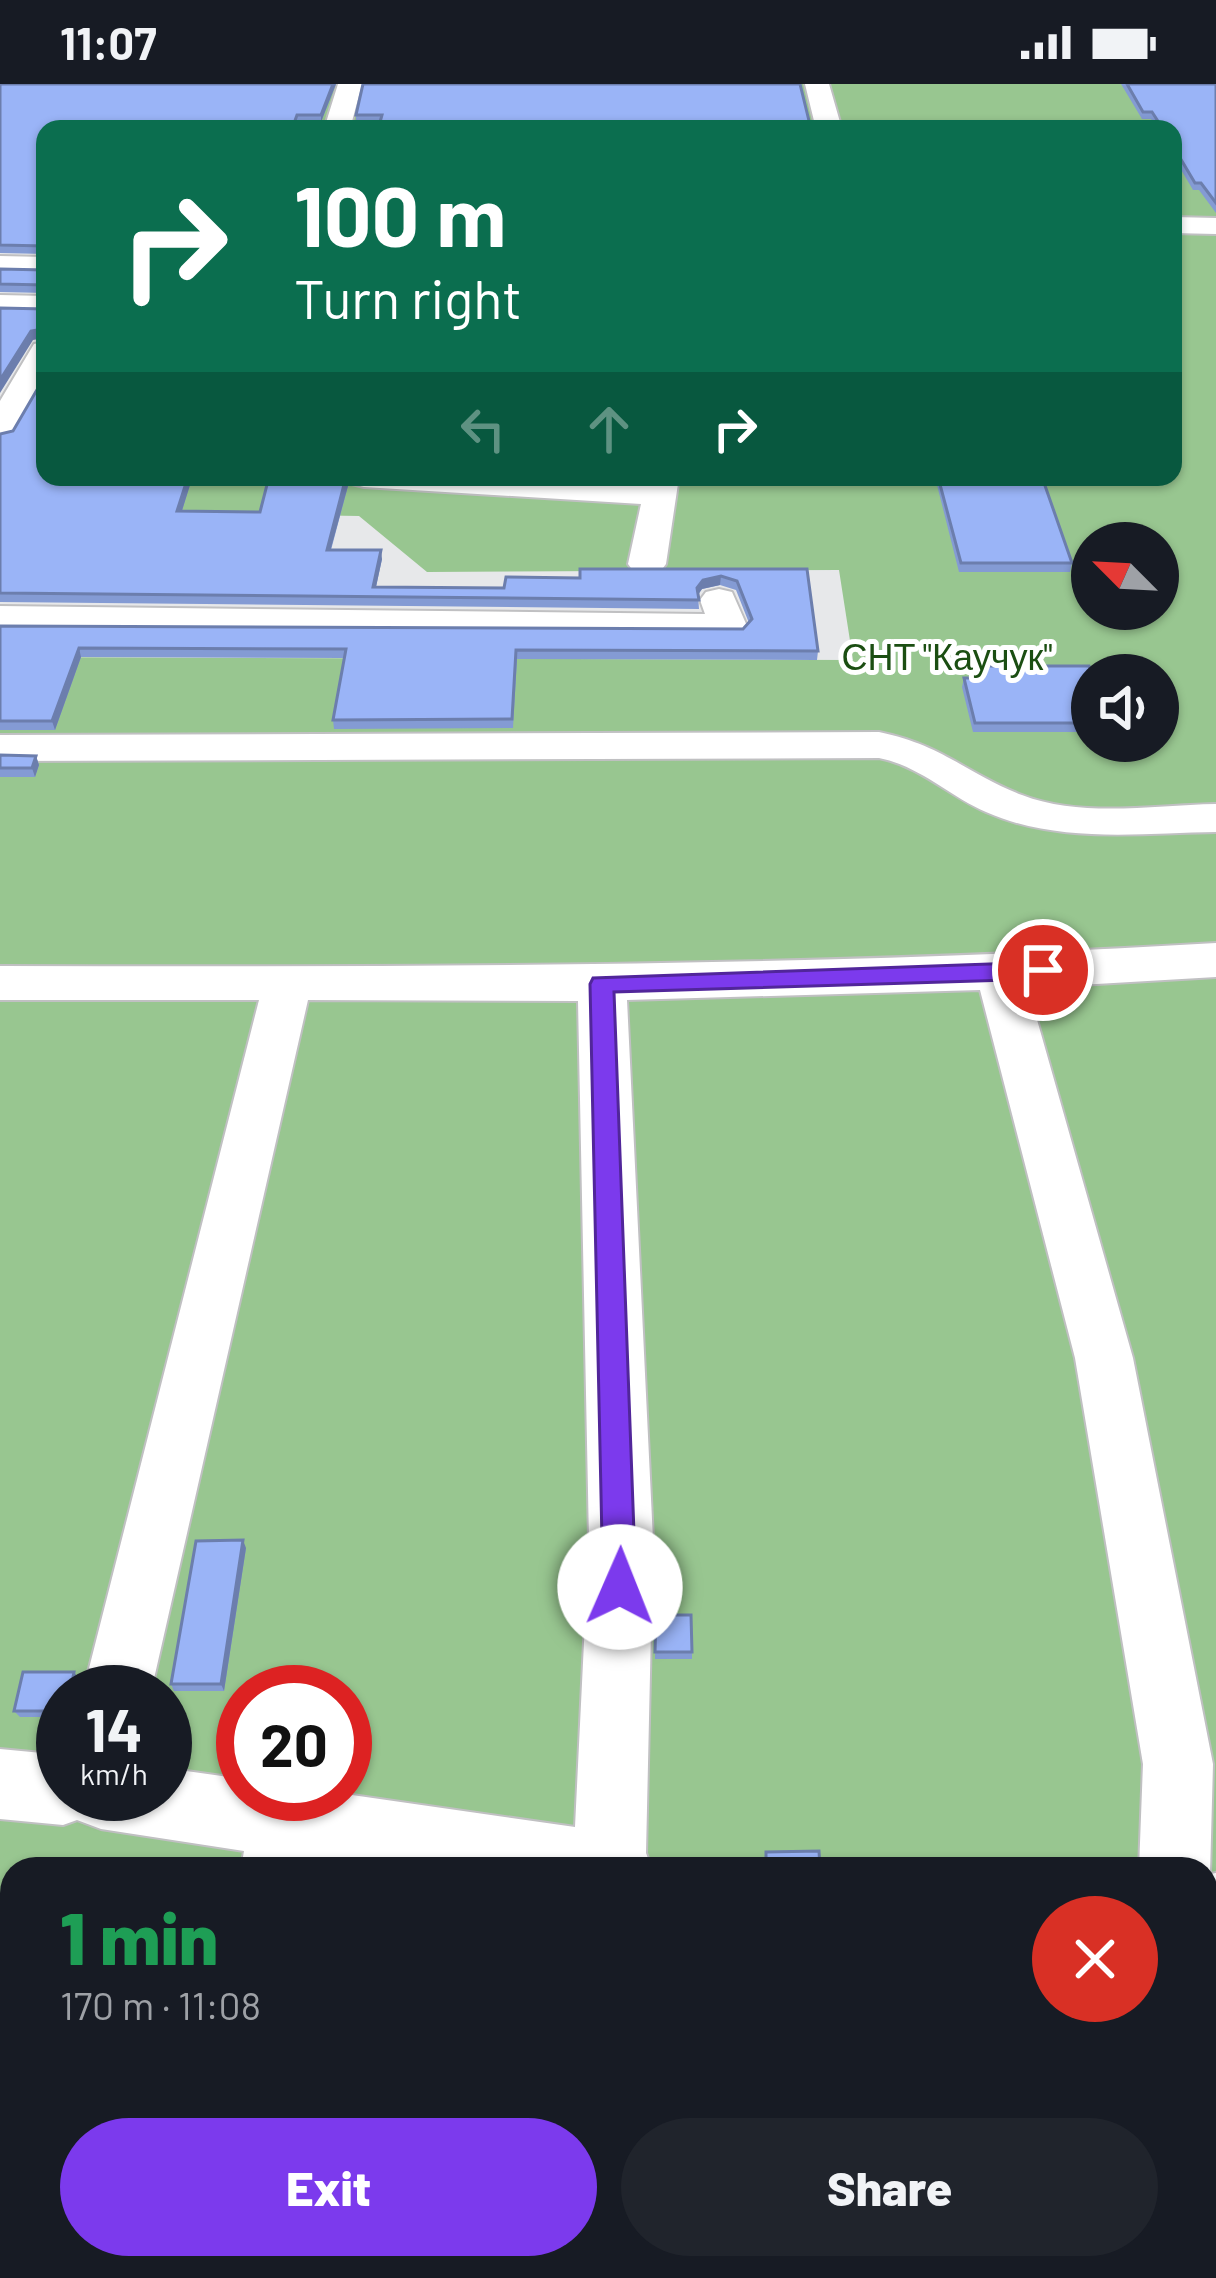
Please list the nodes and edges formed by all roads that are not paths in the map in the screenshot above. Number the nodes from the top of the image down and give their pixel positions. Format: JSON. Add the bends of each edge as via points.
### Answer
{"nodes":[{"id":1,"x":350,"y":84,"type":"edge"},
{"id":2,"x":818,"y":84,"type":"edge"},
{"id":3,"x":340,"y":120,"type":"edge"},
{"id":4,"x":827,"y":120,"type":"edge"},
{"id":5,"x":1182,"y":225,"type":"edge"},
{"id":6,"x":1216,"y":226,"type":"edge"},
{"id":7,"x":0,"y":241,"type":"edge"},
{"id":8,"x":36,"y":241,"type":"edge"},
{"id":9,"x":0,"y":266,"type":"edge"},
{"id":10,"x":36,"y":266,"type":"edge"},
{"id":11,"x":0,"y":304,"type":"edge"},
{"id":12,"x":36,"y":304,"type":"edge"},
{"id":13,"x":36,"y":348,"type":"edge"},
{"id":14,"x":13,"y":383,"type":"edge"},
{"id":15,"x":1,"y":426,"type":"edge"},
{"id":16,"x":661,"y":486,"type":"edge"},
{"id":17,"x":647,"y":564,"type":"edge"},
{"id":18,"x":719,"y":600,"type":"dead end"},
{"id":19,"x":0,"y":618,"type":"edge"},
{"id":20,"x":0,"y":748,"type":"edge"},
{"id":21,"x":1216,"y":818,"type":"edge"},
{"id":22,"x":1216,"y":960,"type":"edge"},
{"id":23,"x":1000,"y":973,"type":"junction"},
{"id":24,"x":288,"y":981,"type":"junction"},
{"id":25,"x":0,"y":983,"type":"edge"},
{"id":26,"x":602,"y":984,"type":"junction"},
{"id":27,"x":123,"y":1665,"type":"edge"},
{"id":28,"x":0,"y":1784,"type":"edge"},
{"id":29,"x":36,"y":1787,"type":"edge"},
{"id":30,"x":192,"y":1820,"type":"edge"},
{"id":31,"x":281,"y":1845,"type":"edge"},
{"id":32,"x":454,"y":1857,"type":"edge"},
{"id":33,"x":612,"y":1857,"type":"edge"},
{"id":34,"x":1175,"y":1857,"type":"edge"}],
"edges":[{"from":1,"to":3,"type":"street"},
{"from":2,"to":4,"type":"street"},
{"from":5,"to":6,"type":"street"},
{"from":7,"to":8,"type":"street"},
{"from":9,"to":10,"type":"street"},
{"from":11,"to":12,"type":"street"},
{"from":13,"to":14,"type":"street"},
{"from":14,"to":15,"type":"street"},
{"from":16,"to":17,"type":"street"},
{"from":18,"to":19,"type":"street","via":[[728,626]]},
{"from":20,"to":21,"type":"street","via":[[879,746],[918,752],[1026,812]]},
{"from":22,"to":23,"type":"street"},
{"from":23,"to":26,"type":"street"},
{"from":23,"to":34,"type":"street","via":[[1104,1358],[1178,1764]]},
{"from":24,"to":25,"type":"street"},
{"from":24,"to":26,"type":"street"},
{"from":24,"to":27,"type":"street"},
{"from":26,"to":33,"type":"street","via":[[621,1540]]},
{"from":28,"to":29,"type":"street"},
{"from":30,"to":31,"type":"street"},
{"from":31,"to":32,"type":"street"}]}
